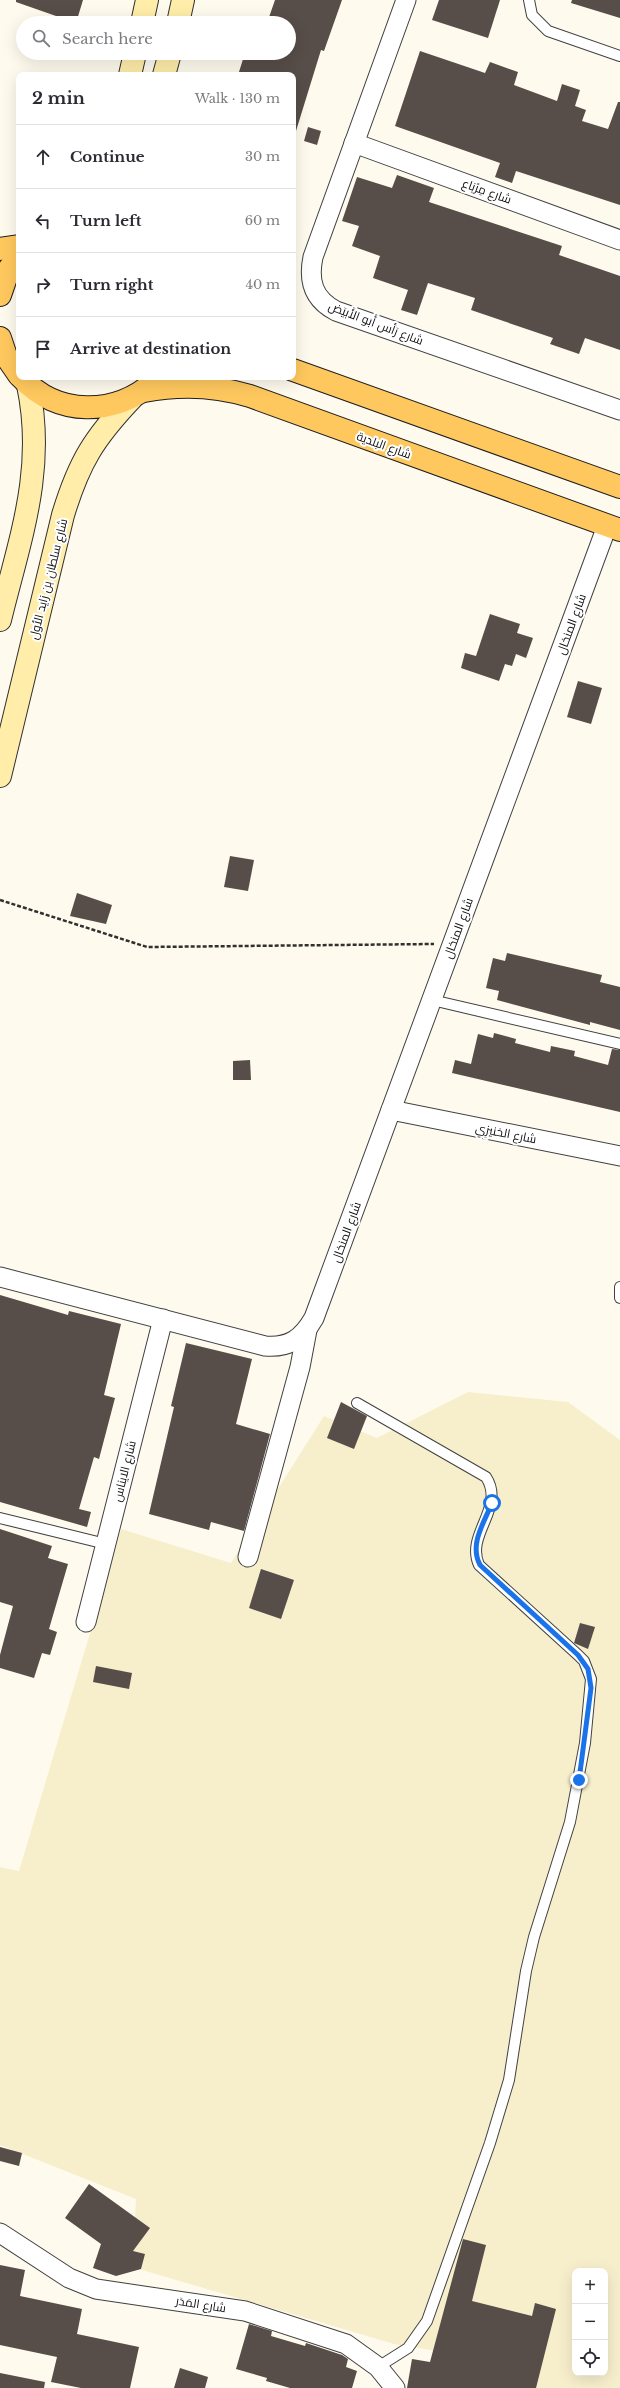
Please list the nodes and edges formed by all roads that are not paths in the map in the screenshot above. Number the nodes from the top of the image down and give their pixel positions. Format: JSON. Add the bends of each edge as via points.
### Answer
{"nodes":[{"id":1,"x":147,"y":0,"type":"edge"},
{"id":2,"x":184,"y":0,"type":"edge"},
{"id":3,"x":406,"y":0,"type":"edge"},
{"id":4,"x":529,"y":0,"type":"edge"},
{"id":5,"x":144,"y":16,"type":"edge"},
{"id":6,"x":180,"y":16,"type":"edge"},
{"id":7,"x":620,"y":56,"type":"edge"},
{"id":8,"x":133,"y":60,"type":"edge"},
{"id":9,"x":168,"y":60,"type":"edge"},
{"id":10,"x":131,"y":72,"type":"edge"},
{"id":11,"x":165,"y":72,"type":"edge"},
{"id":12,"x":354,"y":143,"type":"junction"},
{"id":13,"x":620,"y":240,"type":"edge"},
{"id":14,"x":16,"y":246,"type":"edge"},
{"id":15,"x":0,"y":249,"type":"edge"},
{"id":16,"x":16,"y":260,"type":"edge"},
{"id":17,"x":0,"y":295,"type":"edge"},
{"id":18,"x":0,"y":339,"type":"edge"},
{"id":19,"x":16,"y":370,"type":"edge"},
{"id":20,"x":296,"y":371,"type":"edge"},
{"id":21,"x":23,"y":380,"type":"edge"},
{"id":22,"x":24,"y":380,"type":"edge"},
{"id":23,"x":145,"y":389,"type":"edge"},
{"id":24,"x":620,"y":410,"type":"edge"},
{"id":25,"x":620,"y":474,"type":"edge"},
{"id":26,"x":599,"y":479,"type":"junction"},
{"id":27,"x":620,"y":487,"type":"edge"},
{"id":28,"x":614,"y":528,"type":"edge"},
{"id":29,"x":0,"y":620,"type":"edge"},
{"id":30,"x":0,"y":776,"type":"edge"},
{"id":31,"x":432,"y":1000,"type":"junction"},
{"id":32,"x":620,"y":1044,"type":"edge"},
{"id":33,"x":392,"y":1110,"type":"junction"},
{"id":34,"x":620,"y":1156,"type":"edge"},
{"id":35,"x":0,"y":1277,"type":"edge"},
{"id":36,"x":620,"y":1288,"type":"edge"},
{"id":37,"x":620,"y":1298,"type":"edge"},
{"id":38,"x":163,"y":1319,"type":"junction"},
{"id":39,"x":307,"y":1330,"type":"junction"},
{"id":40,"x":357,"y":1403,"type":"dead end"},
{"id":41,"x":0,"y":1518,"type":"edge"},
{"id":42,"x":106,"y":1544,"type":"junction"},
{"id":43,"x":248,"y":1557,"type":"dead end"},
{"id":44,"x":86,"y":1622,"type":"dead end"},
{"id":45,"x":0,"y":2233,"type":"edge"},
{"id":46,"x":378,"y":2368,"type":"junction"},
{"id":47,"x":395,"y":2388,"type":"edge"}],
"edges":[{"from":1,"to":5,"type":"main road"},
{"from":2,"to":6,"type":"main road"},
{"from":3,"to":12,"type":"street","name":"شارع رَأس أَبو الأَبيَض"},
{"from":4,"to":7,"type":"lane","via":[[532,14],[548,31]]},
{"from":8,"to":10,"type":"main road"},
{"from":9,"to":11,"type":"main road"},
{"from":12,"to":13,"type":"street","name":"شارع مِرْبَاع"},
{"from":12,"to":24,"type":"street","name":"شارع رَأس أَبو الأَبيَض","via":[[313,257],[311,277],[319,300],[336,311]]},
{"from":14,"to":15,"type":"main road"},
{"from":16,"to":17,"type":"main road","via":[[9,270]]},
{"from":18,"to":19,"type":"main road","via":[[6,356]]},
{"from":20,"to":26,"type":"main road"},
{"from":21,"to":29,"type":"main road","via":[[35,436],[33,482]]},
{"from":22,"to":23,"type":"main road","name":"شارع البلدية","via":[[48,398],[78,407],[102,407]]},
{"from":23,"to":28,"type":"main road","name":"شارع البلدية","via":[[197,386],[244,394]]},
{"from":23,"to":30,"type":"main road","name":"شارع سلطان بن زايد الأول","via":[[92,444],[75,478],[63,515]]},
{"from":25,"to":26,"type":"street"},
{"from":26,"to":27,"type":"main road"},
{"from":28,"to":31,"type":"street","name":"شارع المنخال"},
{"from":31,"to":32,"type":"lane"},
{"from":31,"to":33,"type":"street","name":"شارع المنخال"},
{"from":33,"to":34,"type":"street","name":"شارع الخنيزِي"},
{"from":33,"to":39,"type":"street","name":"شارع المنخال","via":[[314,1318]]},
{"from":35,"to":38,"type":"street","name":"شارع المنخال"},
{"from":36,"to":37,"type":"lane"},
{"from":38,"to":39,"type":"street","name":"شارع المنخال","via":[[279,1348],[290,1344]]},
{"from":38,"to":42,"type":"street","name":"شارع الايناس"},
{"from":39,"to":43,"type":"street","name":"شارع المنخال","via":[[298,1373]]},
{"from":40,"to":46,"type":"lane","via":[[486,1478],[493,1497],[476,1541],[475,1554],[480,1565],[578,1655],[588,1669],[591,1688],[585,1743],[570,1822],[534,1937],[526,1971],[509,2080],[490,2143],[427,2322],[408,2348]]},
{"from":41,"to":42,"type":"lane"},
{"from":42,"to":44,"type":"street","name":"شارع الايناس"},
{"from":45,"to":46,"type":"street","name":"شارع المَدَر","via":[[83,2285],[109,2292],[244,2311],[346,2344]]},
{"from":46,"to":47,"type":"street","name":"شارع المَدَر"}]}
